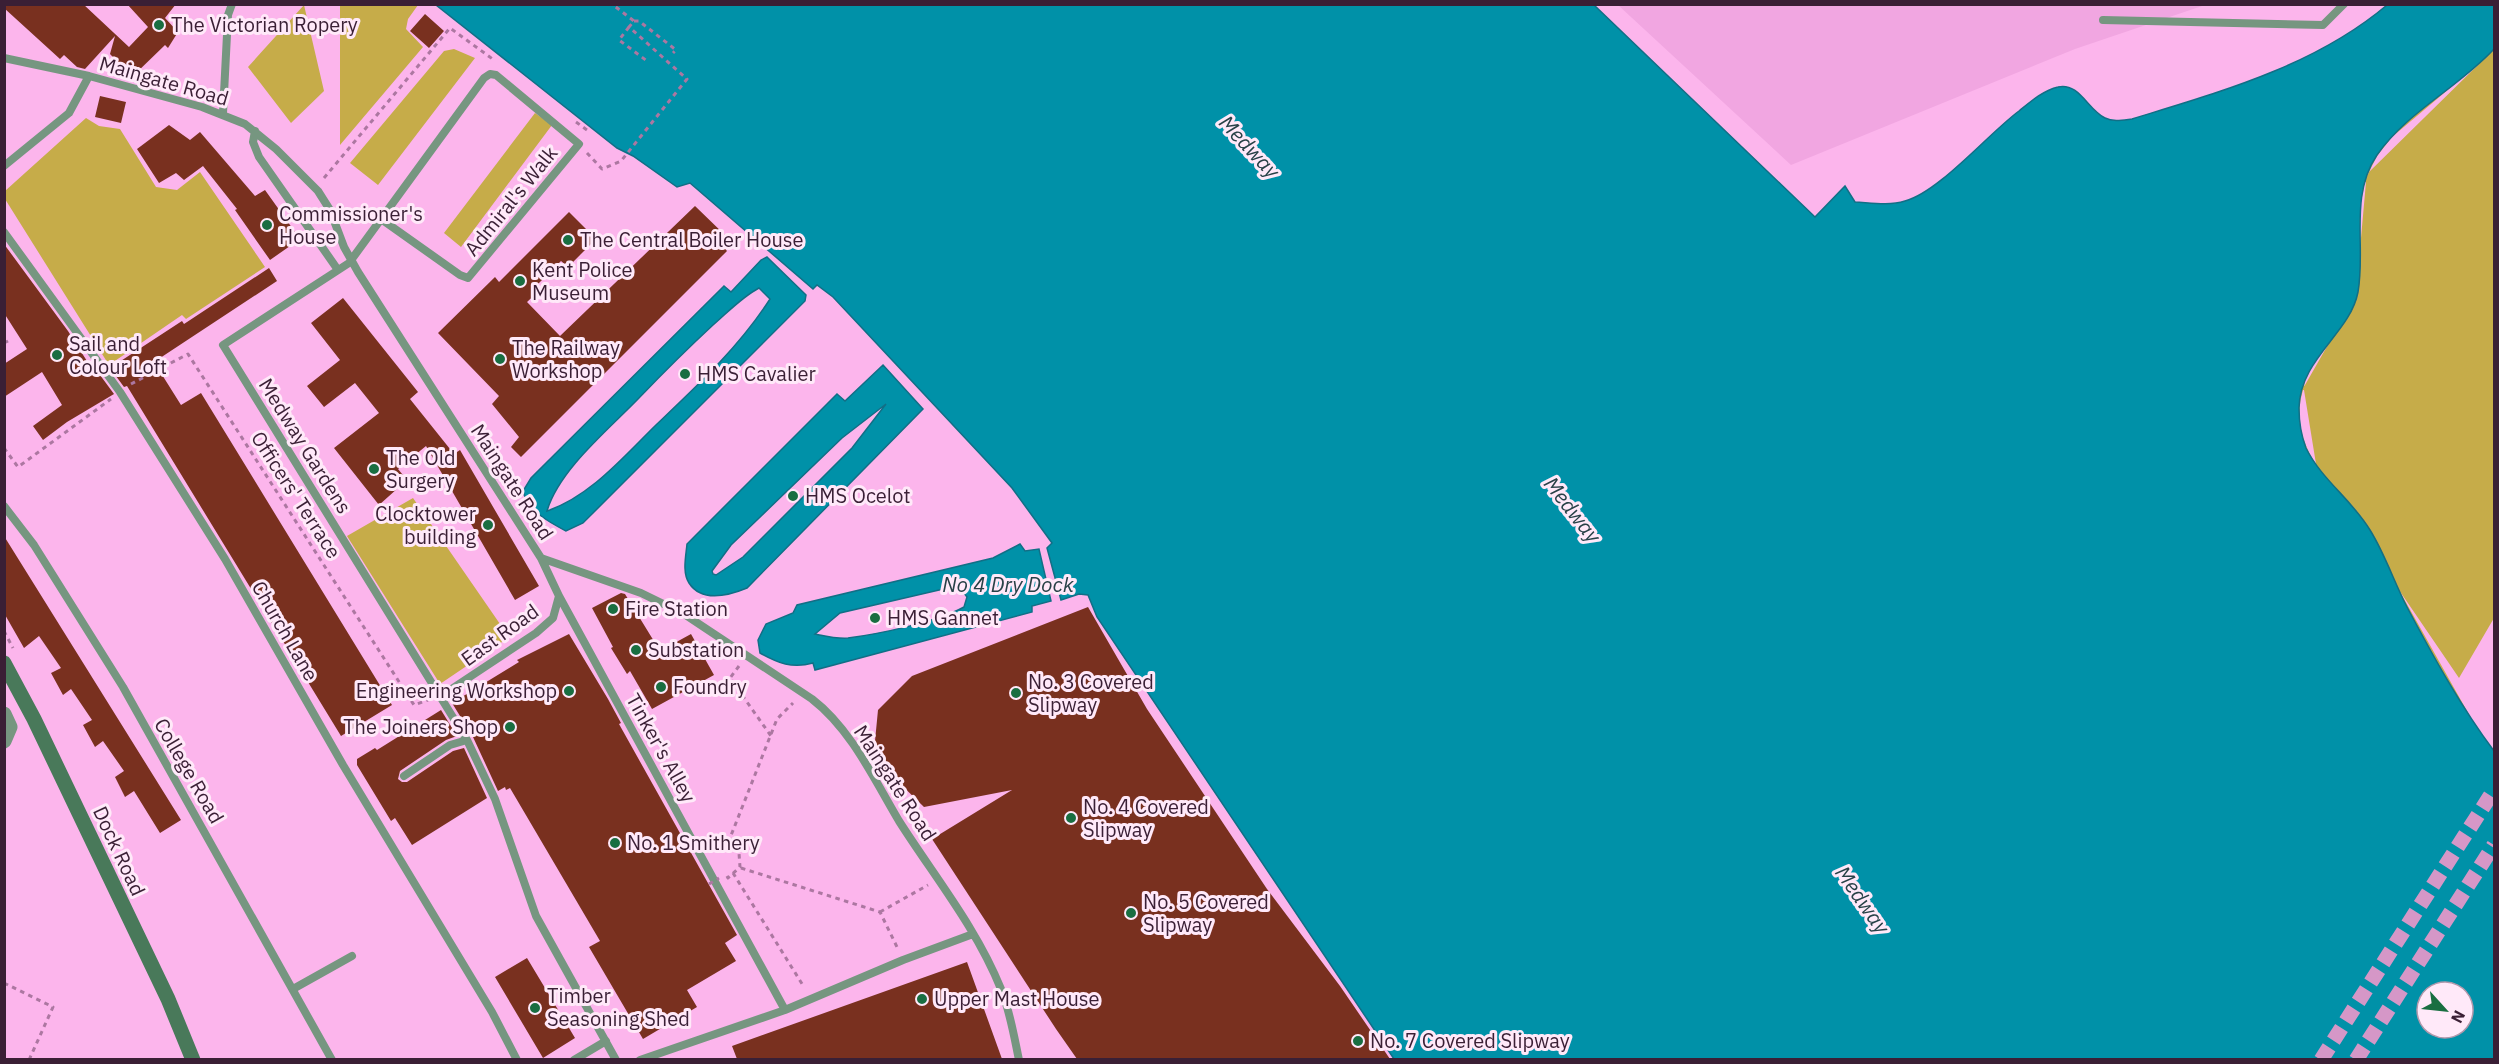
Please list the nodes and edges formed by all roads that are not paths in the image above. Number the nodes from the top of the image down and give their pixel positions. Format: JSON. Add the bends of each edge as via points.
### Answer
{"nodes":[{"id":1,"x":232,"y":4,"type":"edge"},
{"id":2,"x":2344,"y":4,"type":"edge"},
{"id":3,"x":2103,"y":20,"type":"dead end"},
{"id":4,"x":4,"y":58,"type":"edge"},
{"id":5,"x":89,"y":76,"type":"junction"},
{"id":6,"x":223,"y":113,"type":"junction"},
{"id":7,"x":255,"y":131,"type":"junction"},
{"id":8,"x":579,"y":144,"type":"joint"},
{"id":9,"x":4,"y":166,"type":"edge"},
{"id":10,"x":381,"y":219,"type":"junction"},
{"id":11,"x":4,"y":232,"type":"edge"},
{"id":12,"x":350,"y":258,"type":"junction"},
{"id":13,"x":338,"y":270,"type":"junction"},
{"id":14,"x":4,"y":506,"type":"edge"},
{"id":15,"x":541,"y":558,"type":"junction"},
{"id":16,"x":559,"y":596,"type":"junction"},
{"id":17,"x":4,"y":663,"type":"edge"},
{"id":18,"x":441,"y":696,"type":"junction"},
{"id":19,"x":467,"y":740,"type":"junction"},
{"id":20,"x":404,"y":776,"type":"dead end"},
{"id":21,"x":973,"y":934,"type":"junction"},
{"id":22,"x":352,"y":956,"type":"dead end"},
{"id":23,"x":293,"y":989,"type":"junction"},
{"id":24,"x":785,"y":1010,"type":"junction"},
{"id":25,"x":606,"y":1041,"type":"junction"},
{"id":26,"x":193,"y":1059,"type":"edge"},
{"id":27,"x":332,"y":1059,"type":"edge"},
{"id":28,"x":517,"y":1059,"type":"edge"},
{"id":29,"x":574,"y":1059,"type":"edge"},
{"id":30,"x":616,"y":1059,"type":"edge"},
{"id":31,"x":640,"y":1059,"type":"edge"},
{"id":32,"x":1019,"y":1059,"type":"edge"}],
"edges":[{"from":1,"to":6,"type":"lane","via":[[228,15]]},
{"from":2,"to":3,"type":"lane","via":[[2323,26]]},
{"from":4,"to":5,"type":"lane","name":"Maingate Road"},
{"from":5,"to":6,"type":"lane","name":"Maingate Road"},
{"from":5,"to":9,"type":"lane","via":[[69,113]]},
{"from":6,"to":7,"type":"lane","name":"Maingate Road"},
{"from":7,"to":12,"type":"lane","name":"Maingate Road","via":[[315,186]]},
{"from":7,"to":13,"type":"lane","via":[[253,142],[259,157]]},
{"from":8,"to":10,"type":"lane","name":"Admiral's Walk","via":[[468,278]]},
{"from":8,"to":10,"type":"lane","name":"Medway Gardens","via":[[490,74]]},
{"from":10,"to":12,"type":"lane","name":"Medway Gardens"},
{"from":11,"to":28,"type":"lane","name":"Church Lane","via":[[120,392],[225,559]]},
{"from":12,"to":13,"type":"lane","name":"Medway Gardens"},
{"from":12,"to":15,"type":"lane","name":"Maingate Road"},
{"from":13,"to":18,"type":"lane","name":"Medway Gardens","via":[[223,345]]},
{"from":14,"to":23,"type":"lane","name":"College Road","via":[[34,545],[123,687]]},
{"from":15,"to":16,"type":"lane","name":"East Road"},
{"from":15,"to":21,"type":"lane","name":"Maingate Road","via":[[641,593],[684,614],[824,708],[855,748]]},
{"from":16,"to":18,"type":"lane","name":"East Road","via":[[553,618],[536,633]]},
{"from":16,"to":24,"type":"lane","name":"Tinker's Alley"},
{"from":17,"to":26,"type":"street","name":"Dock Road","via":[[168,999]]},
{"from":18,"to":19,"type":"lane"},
{"from":19,"to":20,"type":"lane","via":[[450,745]]},
{"from":19,"to":25,"type":"lane","via":[[495,799],[536,916]]},
{"from":21,"to":24,"type":"lane"},
{"from":21,"to":32,"type":"lane","name":"Maingate Road","via":[[1002,990]]},
{"from":22,"to":23,"type":"lane"},
{"from":23,"to":27,"type":"lane","name":"College Road"},
{"from":24,"to":31,"type":"lane"},
{"from":25,"to":29,"type":"lane"},
{"from":25,"to":30,"type":"lane"}]}
